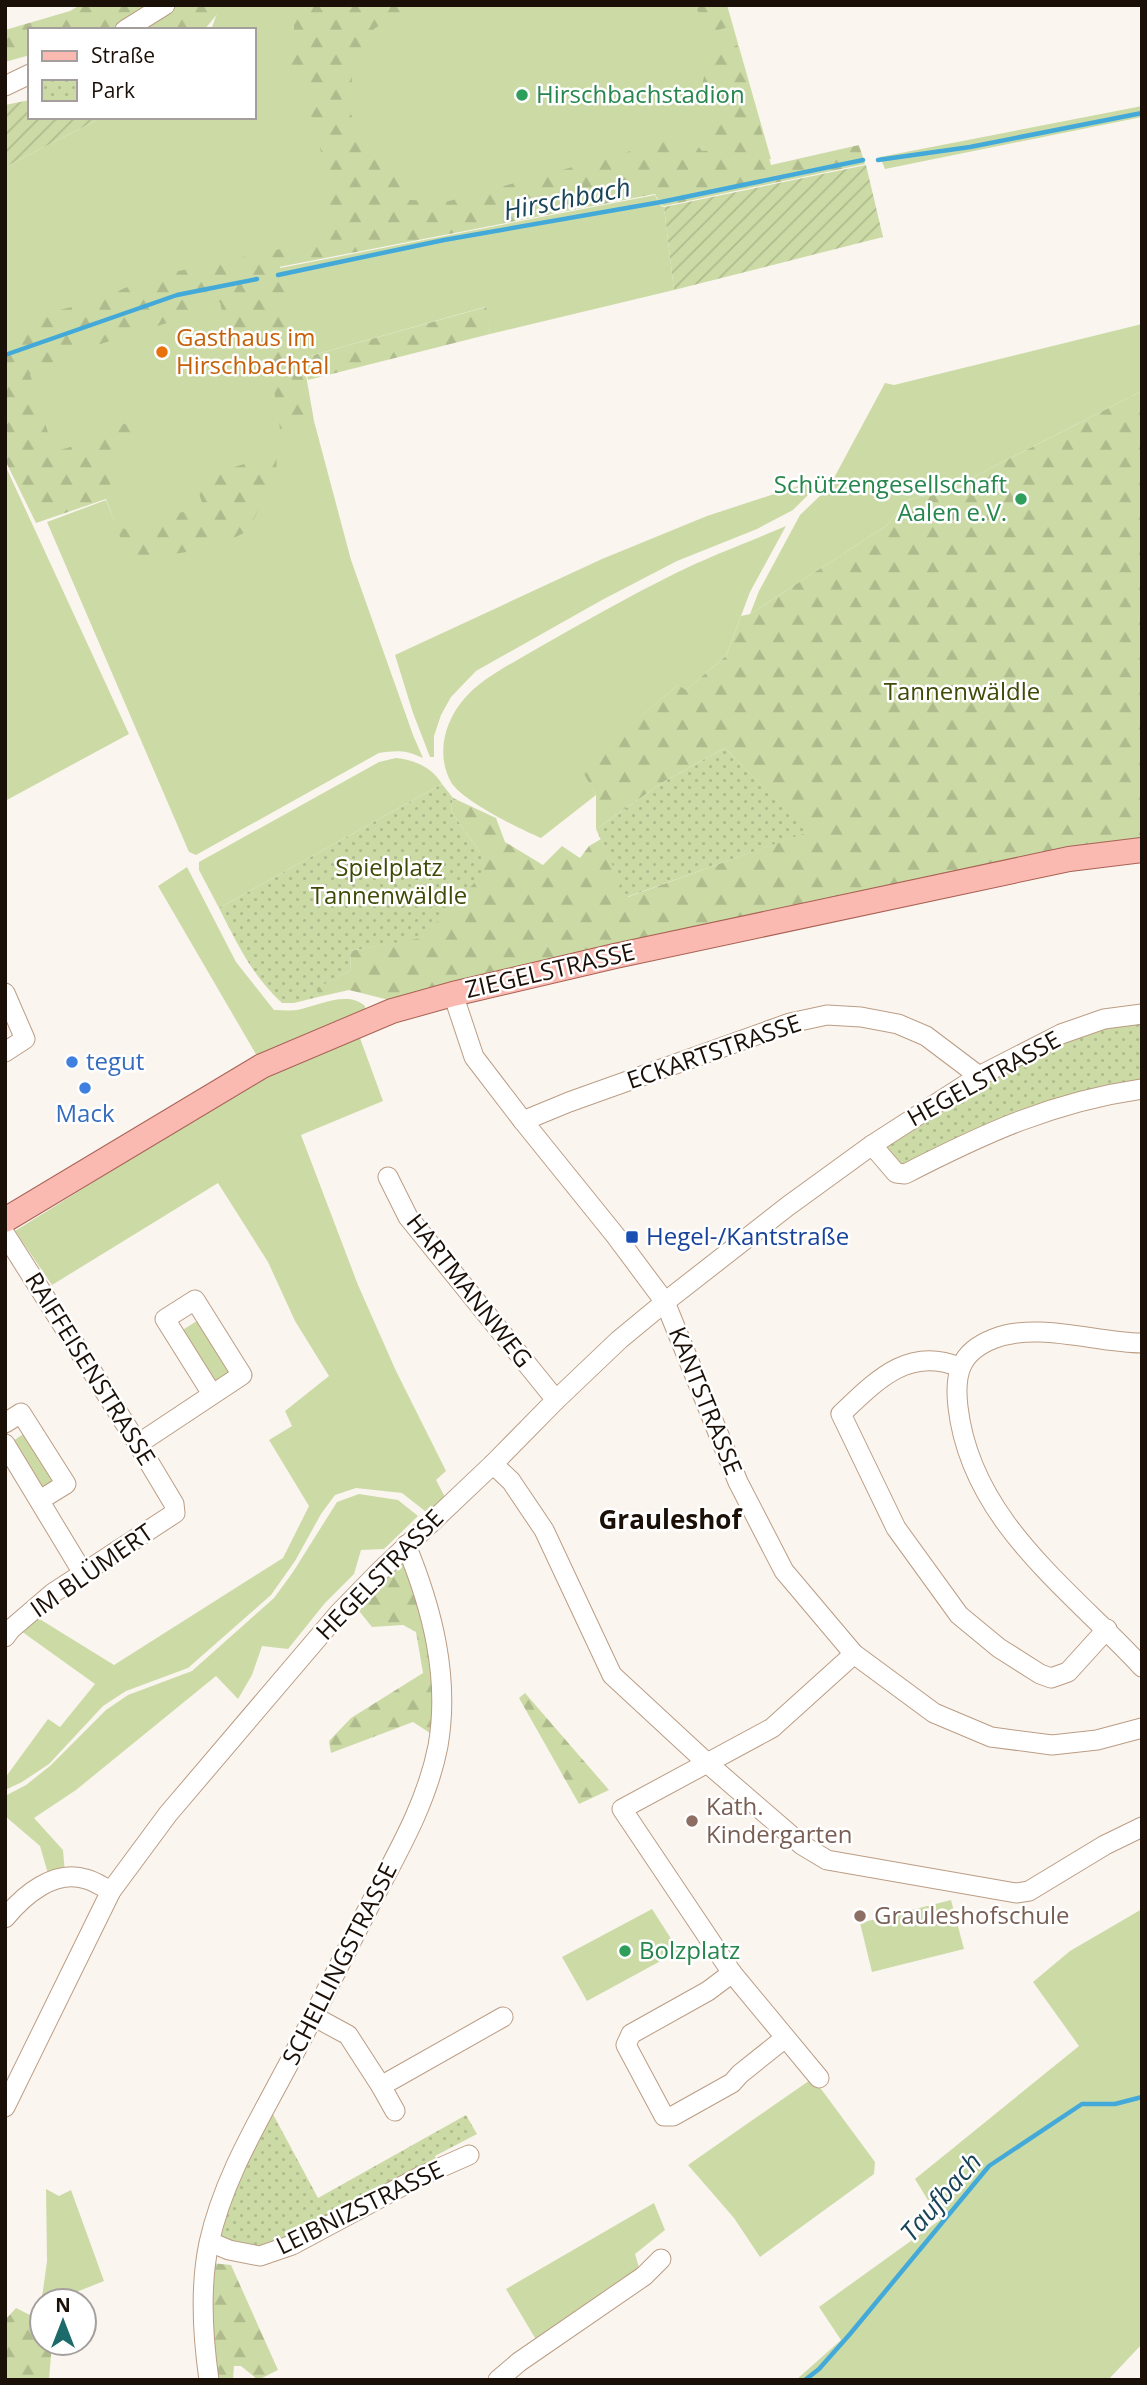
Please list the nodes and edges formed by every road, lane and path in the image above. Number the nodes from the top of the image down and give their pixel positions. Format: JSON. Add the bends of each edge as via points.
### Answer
{"nodes":[{"id":1,"x":165,"y":5,"type":"edge"},
{"id":2,"x":131,"y":27,"type":"edge"},
{"id":3,"x":28,"y":75,"type":"edge"},
{"id":4,"x":5,"y":86,"type":"edge"},
{"id":5,"x":1142,"y":850,"type":"edge"},
{"id":6,"x":5,"y":993,"type":"edge"},
{"id":7,"x":453,"y":993,"type":"junction"},
{"id":8,"x":1142,"y":1014,"type":"edge"},
{"id":9,"x":5,"y":1052,"type":"edge"},
{"id":10,"x":979,"y":1076,"type":"junction"},
{"id":11,"x":1142,"y":1089,"type":"edge"},
{"id":12,"x":523,"y":1121,"type":"junction"},
{"id":13,"x":872,"y":1145,"type":"junction"},
{"id":14,"x":388,"y":1177,"type":"dead end"},
{"id":15,"x":5,"y":1220,"type":"edge"},
{"id":16,"x":5,"y":1234,"type":"edge"},
{"id":17,"x":665,"y":1302,"type":"junction"},
{"id":18,"x":1142,"y":1343,"type":"edge"},
{"id":19,"x":959,"y":1367,"type":"junction"},
{"id":20,"x":212,"y":1394,"type":"junction"},
{"id":21,"x":556,"y":1400,"type":"junction"},
{"id":22,"x":5,"y":1423,"type":"edge"},
{"id":23,"x":5,"y":1444,"type":"edge"},
{"id":24,"x":138,"y":1444,"type":"junction"},
{"id":25,"x":493,"y":1464,"type":"junction"},
{"id":26,"x":40,"y":1500,"type":"junction"},
{"id":27,"x":174,"y":1504,"type":"joint"},
{"id":28,"x":406,"y":1545,"type":"junction"},
{"id":29,"x":83,"y":1573,"type":"junction"},
{"id":30,"x":1107,"y":1629,"type":"junction"},
{"id":31,"x":5,"y":1637,"type":"edge"},
{"id":32,"x":854,"y":1654,"type":"junction"},
{"id":33,"x":1142,"y":1667,"type":"edge"},
{"id":34,"x":1142,"y":1728,"type":"edge"},
{"id":35,"x":706,"y":1762,"type":"junction"},
{"id":36,"x":1142,"y":1827,"type":"edge"},
{"id":37,"x":111,"y":1891,"type":"junction"},
{"id":38,"x":5,"y":1918,"type":"edge"},
{"id":39,"x":732,"y":1973,"type":"junction"},
{"id":40,"x":313,"y":2016,"type":"junction"},
{"id":41,"x":503,"y":2017,"type":"dead end"},
{"id":42,"x":785,"y":2038,"type":"junction"},
{"id":43,"x":818,"y":2078,"type":"dead end"},
{"id":44,"x":381,"y":2086,"type":"junction"},
{"id":45,"x":5,"y":2106,"type":"edge"},
{"id":46,"x":395,"y":2111,"type":"dead end"},
{"id":47,"x":469,"y":2155,"type":"dead end"},
{"id":48,"x":210,"y":2242,"type":"junction"},
{"id":49,"x":661,"y":2259,"type":"dead end"},
{"id":50,"x":209,"y":2380,"type":"edge"},
{"id":51,"x":498,"y":2380,"type":"edge"}],
"edges":[{"from":1,"to":2,"type":"street"},
{"from":3,"to":4,"type":"street"},
{"from":5,"to":7,"type":"main road","name":"ZIEGELSTRASSE","via":[[1042,865]]},
{"from":6,"to":9,"type":"street","via":[[25,1039]]},
{"from":7,"to":12,"type":"street","name":"KANTSTRASSE","via":[[474,1057]]},
{"from":7,"to":15,"type":"main road","name":"ZIEGELSTRASSE","via":[[392,1011],[262,1066]]},
{"from":8,"to":10,"type":"street","name":"HEGELSTRASSE","via":[[1104,1019],[1061,1034]]},
{"from":10,"to":12,"type":"street","name":"ECKARTSTRASSE","via":[[926,1036],[898,1024],[827,1015],[790,1023]]},
{"from":10,"to":13,"type":"street","name":"HEGELSTRASSE"},
{"from":11,"to":13,"type":"street","name":"HEGELSTRASSE","via":[[1038,1113],[905,1174],[896,1173]]},
{"from":12,"to":17,"type":"street","name":"KANTSTRASSE"},
{"from":13,"to":17,"type":"street","name":"HEGELSTRASSE"},
{"from":14,"to":21,"type":"street","name":"HARTMANNWEG","via":[[408,1217]]},
{"from":16,"to":24,"type":"street","name":"RAIFFEISENSTRASSE"},
{"from":17,"to":21,"type":"street","name":"HEGELSTRASSE"},
{"from":17,"to":32,"type":"street","name":"KANTSTRASSE","via":[[738,1482],[784,1571]]},
{"from":18,"to":19,"type":"street","via":[[1025,1332],[994,1338],[971,1352]]},
{"from":19,"to":30,"type":"street","via":[[955,1388],[960,1427],[978,1478],[1007,1528]]},
{"from":19,"to":30,"type":"street","via":[[941,1359],[908,1363],[878,1380],[841,1414],[896,1528],[959,1615],[1040,1674],[1051,1678],[1068,1672]]},
{"from":20,"to":20,"type":"street","via":[[165,1319],[195,1300],[242,1375]]},
{"from":20,"to":24,"type":"street"},
{"from":21,"to":25,"type":"street","name":"HEGELSTRASSE"},
{"from":22,"to":26,"type":"street","via":[[22,1413],[66,1485]]},
{"from":23,"to":26,"type":"street"},
{"from":24,"to":27,"type":"street","name":"RAIFFEISENSTRASSE"},
{"from":25,"to":28,"type":"street","name":"HEGELSTRASSE"},
{"from":25,"to":35,"type":"street","via":[[511,1481],[544,1530],[612,1675]]},
{"from":26,"to":29,"type":"street"},
{"from":27,"to":29,"type":"street","name":"IM BLÜMERT","via":[[175,1513]]},
{"from":28,"to":37,"type":"street","name":"HEGELSTRASSE","via":[[339,1613],[168,1814]]},
{"from":28,"to":40,"type":"street","name":"SCHELLINGSTRASSE","via":[[424,1588],[435,1635],[442,1694],[438,1744],[417,1816]]},
{"from":29,"to":31,"type":"street","name":"IM BLÜMERT","via":[[53,1593]]},
{"from":30,"to":33,"type":"street"},
{"from":32,"to":34,"type":"street","name":"KANTSTRASSE","via":[[934,1713],[991,1737],[1052,1745]]},
{"from":32,"to":35,"type":"street","via":[[772,1728]]},
{"from":35,"to":36,"type":"street","via":[[802,1846],[827,1860],[1016,1893],[1029,1891]]},
{"from":35,"to":39,"type":"street","via":[[622,1808]]},
{"from":37,"to":38,"type":"street","via":[[86,1879],[65,1876],[41,1886]]},
{"from":37,"to":45,"type":"street","name":"HEGELSTRASSE"},
{"from":39,"to":42,"type":"street"},
{"from":39,"to":42,"type":"street","via":[[631,2034],[626,2045],[664,2116],[673,2116],[732,2083]]},
{"from":40,"to":44,"type":"street","via":[[348,2035]]},
{"from":40,"to":48,"type":"street","name":"SCHELLINGSTRASSE","via":[[258,2119],[227,2188]]},
{"from":41,"to":44,"type":"street"},
{"from":42,"to":43,"type":"street"},
{"from":44,"to":46,"type":"street"},
{"from":47,"to":48,"type":"street","name":"LEIBNIZSTRASSE","via":[[292,2245],[260,2256]]},
{"from":48,"to":50,"type":"street","name":"SCHELLINGSTRASSE","via":[[203,2333]]},
{"from":49,"to":51,"type":"street","via":[[644,2276]]}]}
